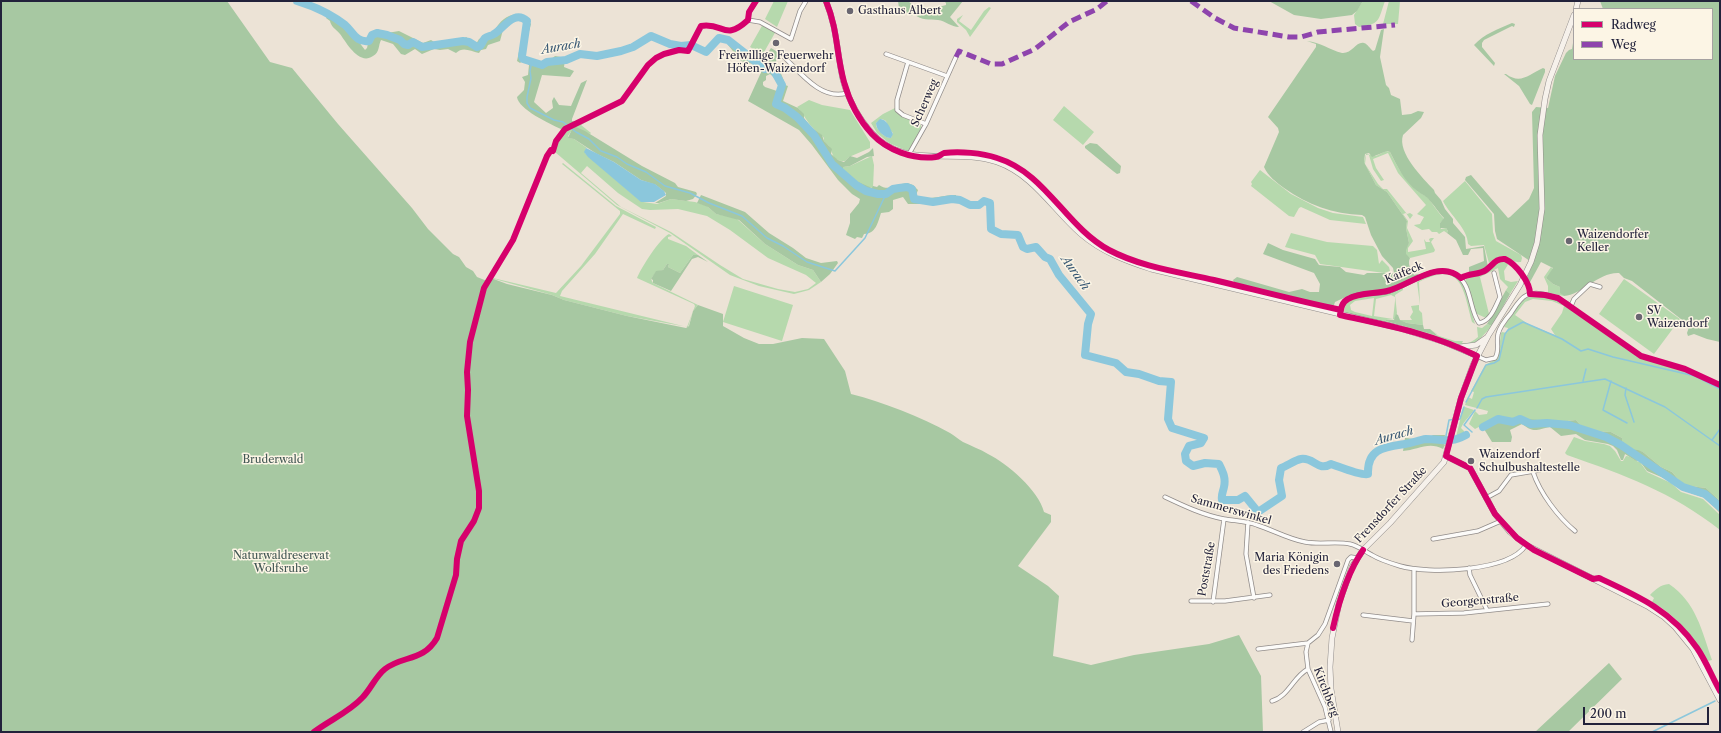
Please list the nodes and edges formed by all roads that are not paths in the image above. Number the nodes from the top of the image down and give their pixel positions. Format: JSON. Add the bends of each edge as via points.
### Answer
{"nodes":[{"id":1,"x":756,"y":1,"type":"edge"},
{"id":2,"x":806,"y":1,"type":"edge"},
{"id":3,"x":826,"y":1,"type":"edge"},
{"id":4,"x":1573,"y":18,"type":"edge"},
{"id":5,"x":886,"y":54,"type":"dead end"},
{"id":6,"x":783,"y":56,"type":"dead end"},
{"id":7,"x":956,"y":56,"type":"dead end"},
{"id":8,"x":908,"y":62,"type":"junction"},
{"id":9,"x":947,"y":76,"type":"junction"},
{"id":10,"x":847,"y":93,"type":"junction"},
{"id":11,"x":926,"y":124,"type":"junction"},
{"id":12,"x":908,"y":155,"type":"junction"},
{"id":13,"x":1494,"y":273,"type":"dead end"},
{"id":14,"x":1600,"y":287,"type":"dead end"},
{"id":15,"x":1340,"y":314,"type":"junction"},
{"id":16,"x":1488,"y":336,"type":"junction"},
{"id":17,"x":1459,"y":347,"type":"junction"},
{"id":18,"x":1477,"y":356,"type":"junction"},
{"id":19,"x":1446,"y":456,"type":"junction"},
{"id":20,"x":1540,"y":470,"type":"dead end"},
{"id":21,"x":1533,"y":472,"type":"junction"},
{"id":22,"x":1165,"y":497,"type":"dead end"},
{"id":23,"x":1486,"y":498,"type":"junction"},
{"id":24,"x":1224,"y":519,"type":"junction"},
{"id":25,"x":1501,"y":521,"type":"junction"},
{"id":26,"x":1248,"y":522,"type":"junction"},
{"id":27,"x":1575,"y":531,"type":"dead end"},
{"id":28,"x":1433,"y":539,"type":"dead end"},
{"id":29,"x":1526,"y":545,"type":"junction"},
{"id":30,"x":1362,"y":550,"type":"junction"},
{"id":31,"x":1357,"y":558,"type":"junction"},
{"id":32,"x":1469,"y":568,"type":"junction"},
{"id":33,"x":1414,"y":569,"type":"junction"},
{"id":34,"x":1270,"y":595,"type":"dead end"},
{"id":35,"x":1254,"y":598,"type":"junction"},
{"id":36,"x":1191,"y":601,"type":"dead end"},
{"id":37,"x":1213,"y":602,"type":"junction"},
{"id":38,"x":1548,"y":604,"type":"dead end"},
{"id":39,"x":1487,"y":610,"type":"junction"},
{"id":40,"x":1414,"y":614,"type":"junction"},
{"id":41,"x":1363,"y":615,"type":"dead end"},
{"id":42,"x":1413,"y":621,"type":"junction"},
{"id":43,"x":1412,"y":640,"type":"dead end"},
{"id":44,"x":1308,"y":643,"type":"junction"},
{"id":45,"x":1258,"y":649,"type":"dead end"},
{"id":46,"x":1308,"y":669,"type":"junction"},
{"id":47,"x":1720,"y":700,"type":"edge"},
{"id":48,"x":1272,"y":701,"type":"dead end"},
{"id":49,"x":1328,"y":720,"type":"junction"},
{"id":50,"x":1303,"y":732,"type":"edge"},
{"id":51,"x":1331,"y":732,"type":"edge"},
{"id":52,"x":1338,"y":732,"type":"edge"}],
"edges":[{"from":1,"to":2,"type":"street","via":[[749,12],[748,20],[760,22],[791,39]]},
{"from":3,"to":10,"type":"street","via":[[835,25]]},
{"from":4,"to":16,"type":"street","name":"Frensdorfer Straße","via":[[1549,80],[1541,120],[1542,209],[1537,243],[1520,285]]},
{"from":5,"to":8,"type":"street"},
{"from":6,"to":10,"type":"street","via":[[823,92]]},
{"from":7,"to":9,"type":"street","name":"Scherweg"},
{"from":8,"to":9,"type":"street"},
{"from":8,"to":11,"type":"street","via":[[897,100],[897,110],[902,115]]},
{"from":9,"to":11,"type":"street","name":"Scherweg"},
{"from":10,"to":12,"type":"street","via":[[859,116],[875,136],[894,150]]},
{"from":11,"to":12,"type":"street","name":"Scherweg"},
{"from":12,"to":15,"type":"street","via":[[978,158],[997,162],[1033,184],[1092,243],[1117,257],[1158,271]]},
{"from":13,"to":15,"type":"street","name":"Kaifeck","via":[[1500,297],[1484,323],[1480,323],[1475,317],[1461,278],[1446,271],[1434,272],[1390,291],[1349,298],[1343,304]]},
{"from":14,"to":18,"type":"street","via":[[1590,284],[1574,299],[1571,306],[1554,297],[1527,295],[1521,299],[1502,325],[1496,340],[1495,358],[1486,360]]},
{"from":15,"to":17,"type":"street","via":[[1399,328]]},
{"from":16,"to":17,"type":"street","via":[[1476,345]]},
{"from":16,"to":18,"type":"street","name":"Frensdorfer Straße"},
{"from":17,"to":18,"type":"street"},
{"from":18,"to":19,"type":"street","name":"Frensdorfer Straße","via":[[1468,376]]},
{"from":19,"to":23,"type":"street","via":[[1470,468]]},
{"from":19,"to":30,"type":"street","name":"Frensdorfer Straße","via":[[1439,469]]},
{"from":20,"to":21,"type":"street"},
{"from":21,"to":23,"type":"street","via":[[1518,472],[1511,475],[1499,491]]},
{"from":21,"to":27,"type":"street","via":[[1551,504]]},
{"from":22,"to":24,"type":"street","name":"Sammerswinkel","via":[[1201,513]]},
{"from":23,"to":25,"type":"street"},
{"from":24,"to":26,"type":"street","name":"Sammerswinkel"},
{"from":24,"to":37,"type":"street","name":"Poststraße"},
{"from":25,"to":28,"type":"street","via":[[1478,531]]},
{"from":25,"to":29,"type":"street"},
{"from":26,"to":30,"type":"street","name":"Sammerswinkel","via":[[1298,541],[1346,543]]},
{"from":26,"to":35,"type":"street","via":[[1246,554]]},
{"from":29,"to":32,"type":"street","name":"Sammerswinkel","via":[[1520,553],[1512,557],[1497,563]]},
{"from":29,"to":47,"type":"street","via":[[1647,606],[1675,627],[1693,649]]},
{"from":30,"to":31,"type":"street","name":"Frensdorfer Straße"},
{"from":30,"to":33,"type":"street","name":"Sammerswinkel","via":[[1381,560]]},
{"from":31,"to":44,"type":"street","via":[[1351,556],[1348,560],[1325,624],[1318,635]]},
{"from":31,"to":52,"type":"street","name":"Frensdorfer Straße","via":[[1339,603],[1331,646],[1331,689]]},
{"from":32,"to":33,"type":"street","name":"Sammerswinkel"},
{"from":32,"to":39,"type":"street"},
{"from":33,"to":40,"type":"street"},
{"from":34,"to":35,"type":"street"},
{"from":35,"to":37,"type":"street"},
{"from":36,"to":37,"type":"street","name":"Poststraße"},
{"from":38,"to":39,"type":"street","name":"Georgenstraße"},
{"from":39,"to":40,"type":"street","name":"Georgenstraße"},
{"from":40,"to":42,"type":"street"},
{"from":41,"to":42,"type":"street"},
{"from":42,"to":43,"type":"street"},
{"from":44,"to":45,"type":"street"},
{"from":44,"to":46,"type":"street","name":"Kirchberg","via":[[1305,657]]},
{"from":46,"to":48,"type":"street","via":[[1302,672],[1282,696]]},
{"from":46,"to":49,"type":"street","name":"Kirchberg"},
{"from":49,"to":50,"type":"street","via":[[1319,722]]},
{"from":49,"to":51,"type":"street","name":"Kirchberg"}]}
